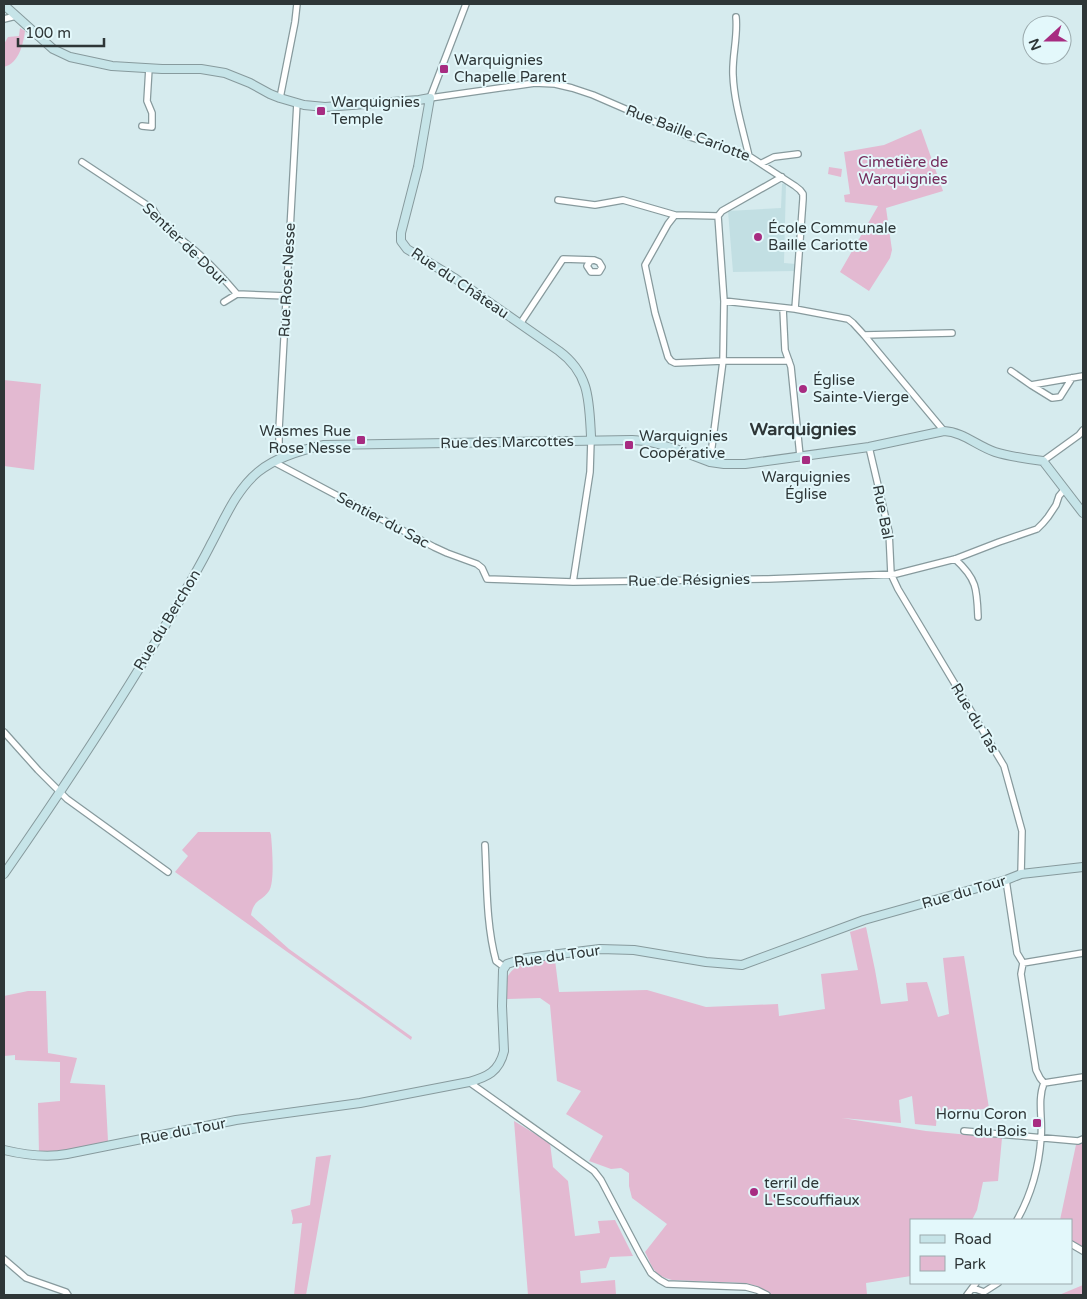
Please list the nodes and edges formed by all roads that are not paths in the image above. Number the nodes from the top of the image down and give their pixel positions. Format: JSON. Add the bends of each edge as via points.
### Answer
{"nodes":[{"id":1,"x":296,"y":4,"type":"edge"},
{"id":2,"x":466,"y":4,"type":"edge"},
{"id":3,"x":4,"y":5,"type":"edge"},
{"id":4,"x":16,"y":16,"type":"junction"},
{"id":5,"x":736,"y":17,"type":"dead end"},
{"id":6,"x":4,"y":19,"type":"edge"},
{"id":7,"x":149,"y":68,"type":"junction"},
{"id":8,"x":280,"y":98,"type":"junction"},
{"id":9,"x":430,"y":98,"type":"junction"},
{"id":10,"x":297,"y":103,"type":"junction"},
{"id":11,"x":142,"y":126,"type":"dead end"},
{"id":12,"x":798,"y":154,"type":"dead end"},
{"id":13,"x":749,"y":156,"type":"junction"},
{"id":14,"x":82,"y":162,"type":"dead end"},
{"id":15,"x":762,"y":163,"type":"junction"},
{"id":16,"x":782,"y":177,"type":"junction"},
{"id":17,"x":558,"y":200,"type":"dead end"},
{"id":18,"x":675,"y":215,"type":"junction"},
{"id":19,"x":718,"y":216,"type":"junction"},
{"id":20,"x":594,"y":260,"type":"dead end"},
{"id":21,"x":237,"y":294,"type":"junction"},
{"id":22,"x":287,"y":296,"type":"junction"},
{"id":23,"x":724,"y":301,"type":"junction"},
{"id":24,"x":224,"y":302,"type":"dead end"},
{"id":25,"x":783,"y":308,"type":"junction"},
{"id":26,"x":795,"y":309,"type":"junction"},
{"id":27,"x":520,"y":324,"type":"junction"},
{"id":28,"x":952,"y":332,"type":"dead end"},
{"id":29,"x":864,"y":335,"type":"junction"},
{"id":30,"x":723,"y":361,"type":"junction"},
{"id":31,"x":789,"y":361,"type":"junction"},
{"id":32,"x":1011,"y":371,"type":"dead end"},
{"id":33,"x":1083,"y":376,"type":"edge"},
{"id":34,"x":1072,"y":378,"type":"junction"},
{"id":35,"x":1031,"y":385,"type":"junction"},
{"id":36,"x":1083,"y":430,"type":"edge"},
{"id":37,"x":944,"y":431,"type":"junction"},
{"id":38,"x":591,"y":440,"type":"junction"},
{"id":39,"x":870,"y":447,"type":"junction"},
{"id":40,"x":800,"y":456,"type":"junction"},
{"id":41,"x":282,"y":458,"type":"junction"},
{"id":42,"x":1043,"y":461,"type":"junction"},
{"id":43,"x":274,"y":462,"type":"junction"},
{"id":44,"x":710,"y":462,"type":"junction"},
{"id":45,"x":1064,"y":490,"type":"junction"},
{"id":46,"x":1083,"y":513,"type":"edge"},
{"id":47,"x":955,"y":559,"type":"junction"},
{"id":48,"x":894,"y":574,"type":"junction"},
{"id":49,"x":487,"y":580,"type":"joint"},
{"id":50,"x":573,"y":582,"type":"junction"},
{"id":51,"x":978,"y":617,"type":"dead end"},
{"id":52,"x":4,"y":732,"type":"edge"},
{"id":53,"x":60,"y":793,"type":"junction"},
{"id":54,"x":486,"y":845,"type":"dead end"},
{"id":55,"x":1083,"y":866,"type":"edge"},
{"id":56,"x":168,"y":872,"type":"dead end"},
{"id":57,"x":4,"y":874,"type":"edge"},
{"id":58,"x":1021,"y":874,"type":"junction"},
{"id":59,"x":1006,"y":880,"type":"junction"},
{"id":60,"x":1083,"y":953,"type":"edge"},
{"id":61,"x":1023,"y":962,"type":"junction"},
{"id":62,"x":504,"y":967,"type":"junction"},
{"id":63,"x":1083,"y":1077,"type":"edge"},
{"id":64,"x":469,"y":1082,"type":"junction"},
{"id":65,"x":1044,"y":1083,"type":"junction"},
{"id":66,"x":964,"y":1130,"type":"dead end"},
{"id":67,"x":1041,"y":1137,"type":"junction"},
{"id":68,"x":1081,"y":1140,"type":"edge"},
{"id":69,"x":4,"y":1150,"type":"edge"},
{"id":70,"x":1018,"y":1219,"type":"edge"},
{"id":71,"x":1072,"y":1245,"type":"edge"},
{"id":72,"x":1083,"y":1251,"type":"edge"},
{"id":73,"x":4,"y":1258,"type":"edge"},
{"id":74,"x":996,"y":1284,"type":"edge"},
{"id":75,"x":974,"y":1285,"type":"edge"},
{"id":76,"x":68,"y":1295,"type":"edge"},
{"id":77,"x":767,"y":1295,"type":"edge"},
{"id":78,"x":967,"y":1295,"type":"edge"}],
"edges":[{"from":1,"to":8,"type":"street"},
{"from":2,"to":9,"type":"street"},
{"from":3,"to":4,"type":"street"},
{"from":4,"to":6,"type":"street"},
{"from":4,"to":7,"type":"street","via":[[53,49],[70,57],[112,66]]},
{"from":5,"to":13,"type":"street","via":[[733,75]]},
{"from":7,"to":8,"type":"street","via":[[225,73]]},
{"from":7,"to":11,"type":"street","via":[[147,101],[152,113],[152,130]]},
{"from":8,"to":10,"type":"street"},
{"from":9,"to":10,"type":"street","via":[[325,106]]},
{"from":9,"to":13,"type":"street","name":"Rue Baille Cariotte","via":[[535,83],[555,84],[593,95],[690,137]]},
{"from":9,"to":27,"type":"street","name":"Rue du Château","via":[[401,241]]},
{"from":10,"to":22,"type":"street","name":"Rue Rose Nesse"},
{"from":12,"to":15,"type":"street","via":[[774,156]]},
{"from":13,"to":15,"type":"street","name":"Rue Baille Cariotte"},
{"from":14,"to":21,"type":"street","name":"Sentier de Dour","via":[[153,209],[172,232],[204,258]]},
{"from":15,"to":16,"type":"street","name":"Rue Baille Cariotte"},
{"from":16,"to":19,"type":"street"},
{"from":16,"to":26,"type":"street","name":"Rue Baille Cariotte","via":[[800,190],[803,199]]},
{"from":17,"to":18,"type":"street","via":[[595,206],[623,200]]},
{"from":18,"to":19,"type":"street"},
{"from":18,"to":30,"type":"street","via":[[646,265],[668,357],[675,363]]},
{"from":19,"to":23,"type":"street"},
{"from":20,"to":27,"type":"street","via":[[563,259]]},
{"from":21,"to":22,"type":"street","name":"Sentier de Dour"},
{"from":21,"to":24,"type":"street","name":"Sentier de Dour"},
{"from":22,"to":41,"type":"street","name":"Rue Rose Nesse","via":[[279,444]]},
{"from":23,"to":25,"type":"street"},
{"from":23,"to":30,"type":"street"},
{"from":25,"to":26,"type":"street"},
{"from":25,"to":31,"type":"street","via":[[785,350]]},
{"from":26,"to":29,"type":"street","via":[[848,319]]},
{"from":27,"to":38,"type":"street","name":"Rue du Château","via":[[563,354],[579,372],[588,395]]},
{"from":28,"to":29,"type":"street"},
{"from":29,"to":37,"type":"street"},
{"from":30,"to":31,"type":"street"},
{"from":30,"to":44,"type":"street"},
{"from":31,"to":40,"type":"street"},
{"from":32,"to":35,"type":"street"},
{"from":33,"to":34,"type":"street"},
{"from":34,"to":35,"type":"street"},
{"from":34,"to":35,"type":"street","via":[[1056,399]]},
{"from":36,"to":42,"type":"street"},
{"from":37,"to":39,"type":"street"},
{"from":37,"to":42,"type":"street","via":[[960,434],[995,452]]},
{"from":38,"to":41,"type":"street","name":"Rue des Marcottes","via":[[324,444]]},
{"from":38,"to":44,"type":"street","via":[[646,442]]},
{"from":38,"to":50,"type":"street","name":"Rue des Marcottes","via":[[590,474]]},
{"from":39,"to":40,"type":"street"},
{"from":39,"to":48,"type":"street","name":"Rue Bal","via":[[889,532]]},
{"from":40,"to":44,"type":"street","via":[[745,464]]},
{"from":41,"to":43,"type":"street","name":"Rue du Berchon"},
{"from":42,"to":45,"type":"street"},
{"from":43,"to":49,"type":"street","name":"Sentier du Sac","via":[[447,554],[477,564]]},
{"from":43,"to":53,"type":"street","name":"Rue du Berchon","via":[[258,471],[241,490],[144,662]]},
{"from":45,"to":46,"type":"street"},
{"from":45,"to":47,"type":"street","via":[[1036,529]]},
{"from":47,"to":48,"type":"street","name":"Rue de Résignies"},
{"from":47,"to":51,"type":"street","via":[[972,578]]},
{"from":48,"to":50,"type":"street","name":"Rue de Résignies"},
{"from":48,"to":58,"type":"street","name":"Rue du Tas","via":[[898,589],[1004,766],[1022,831]]},
{"from":49,"to":50,"type":"street","name":"Rue de Résignies"},
{"from":52,"to":53,"type":"street"},
{"from":53,"to":56,"type":"street"},
{"from":53,"to":57,"type":"street","name":"Rue du Berchon"},
{"from":54,"to":62,"type":"street","via":[[491,934],[496,961]]},
{"from":55,"to":58,"type":"street","name":"Rue du Tour"},
{"from":58,"to":59,"type":"street","name":"Rue du Tour"},
{"from":59,"to":61,"type":"street","via":[[1017,953]]},
{"from":59,"to":62,"type":"street","name":"Rue du Tour","via":[[864,920],[742,965],[634,950],[600,949],[526,958]]},
{"from":60,"to":61,"type":"street"},
{"from":61,"to":65,"type":"street","via":[[1021,974],[1036,1070]]},
{"from":62,"to":64,"type":"street","name":"Rue du Tour","via":[[502,1058],[491,1074]]},
{"from":63,"to":65,"type":"street"},
{"from":64,"to":69,"type":"street","name":"Rue du Tour","via":[[360,1103],[236,1120],[54,1156],[30,1156]]},
{"from":64,"to":77,"type":"street","via":[[594,1171],[651,1273],[660,1280],[667,1284],[746,1287]]},
{"from":65,"to":67,"type":"street","via":[[1041,1090]]},
{"from":66,"to":67,"type":"street"},
{"from":67,"to":68,"type":"street"},
{"from":67,"to":70,"type":"street","via":[[1032,1185]]},
{"from":71,"to":72,"type":"street"},
{"from":73,"to":76,"type":"street","via":[[26,1278]]},
{"from":74,"to":75,"type":"street","via":[[984,1292]]},
{"from":75,"to":78,"type":"street"}]}
